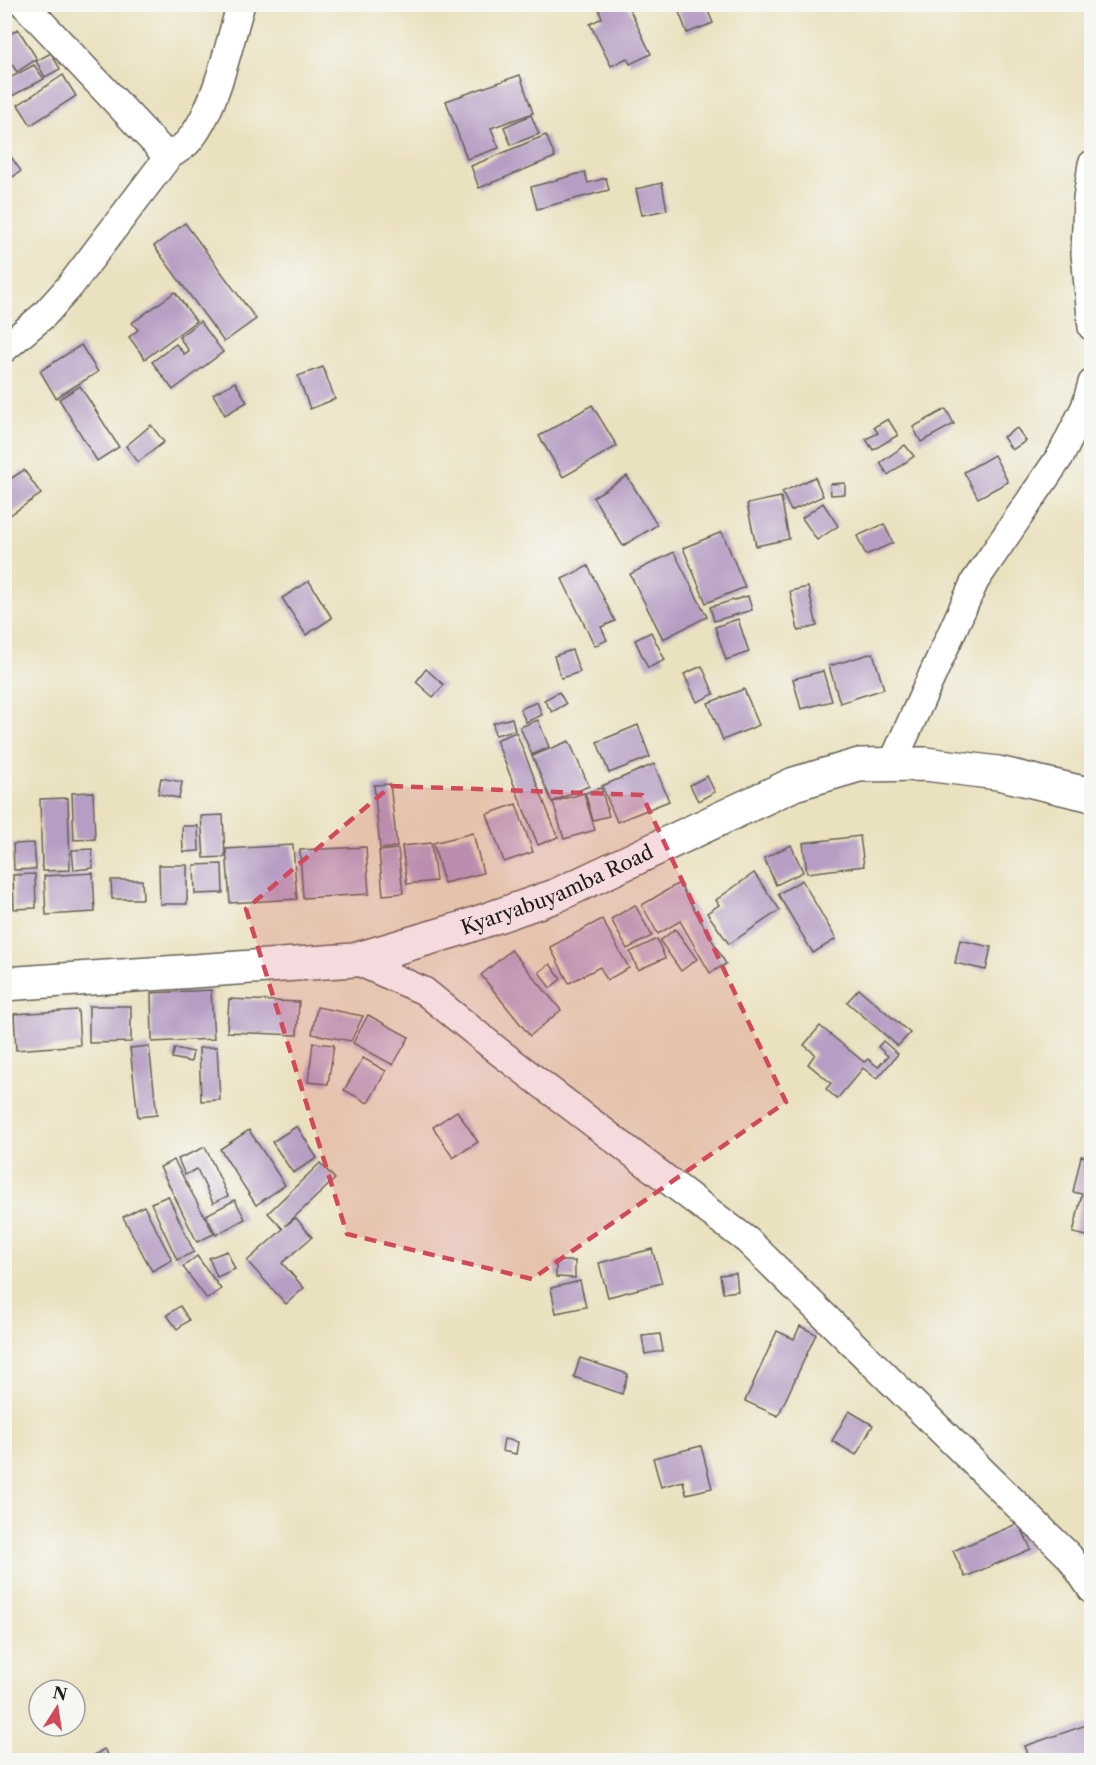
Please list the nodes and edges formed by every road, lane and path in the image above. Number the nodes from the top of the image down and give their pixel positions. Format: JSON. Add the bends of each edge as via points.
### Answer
{"nodes":[{"id":1,"x":24,"y":4,"type":"edge"},
{"id":2,"x":241,"y":4,"type":"edge"},
{"id":3,"x":168,"y":157,"type":"junction"},
{"id":4,"x":1092,"y":164,"type":"edge"},
{"id":5,"x":1092,"y":327,"type":"edge"},
{"id":6,"x":4,"y":349,"type":"edge"},
{"id":7,"x":1092,"y":383,"type":"edge"},
{"id":8,"x":892,"y":764,"type":"junction"},
{"id":9,"x":1092,"y":795,"type":"edge"},
{"id":10,"x":354,"y":960,"type":"junction"},
{"id":11,"x":4,"y":984,"type":"edge"},
{"id":12,"x":1092,"y":1590,"type":"edge"}],
"edges":[{"from":1,"to":3,"type":"street"},
{"from":2,"to":3,"type":"street","via":[[206,113],[187,143]]},
{"from":3,"to":6,"type":"street","via":[[70,286],[44,315]]},
{"from":4,"to":5,"type":"street","via":[[1085,254]]},
{"from":7,"to":8,"type":"street","via":[[1085,407],[1061,455],[975,582]]},
{"from":8,"to":9,"type":"street","name":"Kyaryabuyamba Road","via":[[998,773]]},
{"from":8,"to":10,"type":"street","name":"Kyaryabuyamba Road","via":[[860,765],[794,784],[555,896]]},
{"from":10,"to":11,"type":"street","name":"Kyaryabuyamba Road"},
{"from":10,"to":12,"type":"street","via":[[424,991],[748,1241],[1070,1556]]}]}
